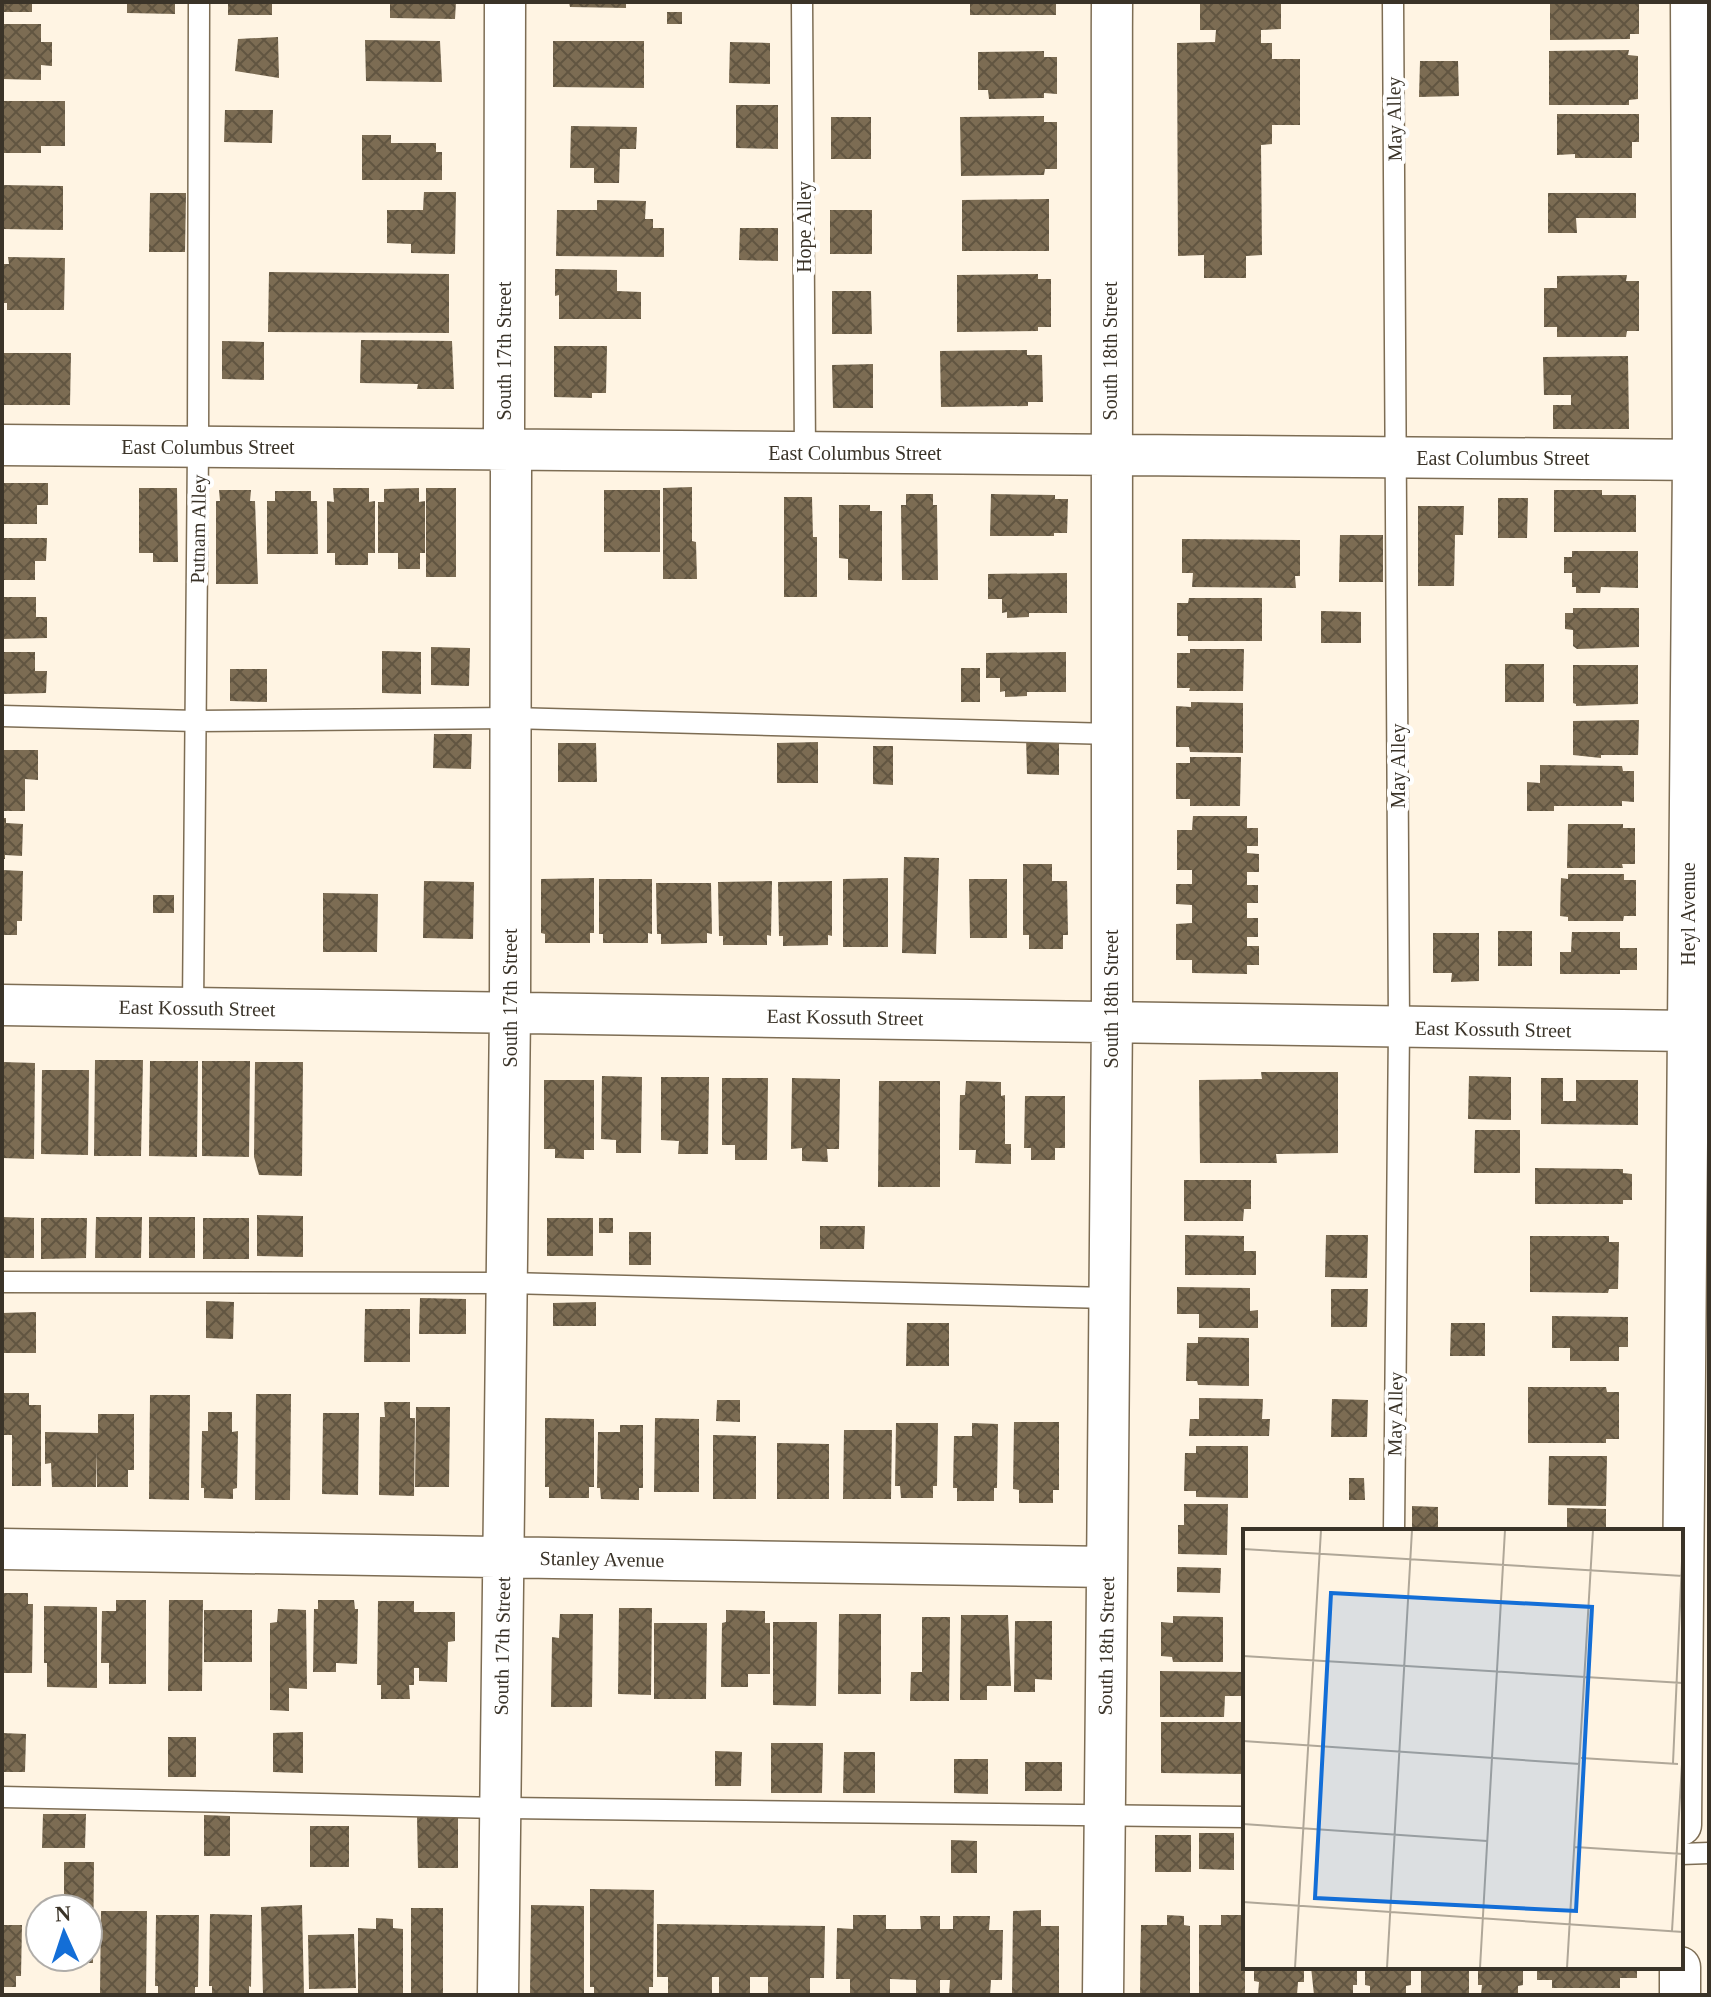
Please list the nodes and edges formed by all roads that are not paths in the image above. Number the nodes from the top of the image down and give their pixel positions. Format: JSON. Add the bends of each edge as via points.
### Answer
{"nodes":[{"id":1,"x":199,"y":2,"type":"edge"},
{"id":2,"x":505,"y":2,"type":"edge"},
{"id":3,"x":802,"y":2,"type":"edge"},
{"id":4,"x":1112,"y":2,"type":"edge"},
{"id":5,"x":1393,"y":2,"type":"edge"},
{"id":6,"x":1691,"y":2,"type":"edge"},
{"id":7,"x":2,"y":445,"type":"edge"},
{"id":8,"x":198,"y":447,"type":"junction"},
{"id":9,"x":505,"y":450,"type":"junction"},
{"id":10,"x":805,"y":453,"type":"junction"},
{"id":11,"x":1111,"y":455,"type":"junction"},
{"id":12,"x":1398,"y":457,"type":"junction"},
{"id":13,"x":1701,"y":460,"type":"edge"},
{"id":14,"x":2,"y":716,"type":"edge"},
{"id":15,"x":511,"y":718,"type":"junction"},
{"id":16,"x":196,"y":721,"type":"junction"},
{"id":17,"x":1699,"y":722,"type":"edge"},
{"id":18,"x":1112,"y":734,"type":"junction"},
{"id":19,"x":1698,"y":992,"type":"edge"},
{"id":20,"x":2,"y":1005,"type":"edge"},
{"id":21,"x":193,"y":1008,"type":"junction"},
{"id":22,"x":510,"y":1012,"type":"junction"},
{"id":23,"x":1112,"y":1021,"type":"junction"},
{"id":24,"x":1399,"y":1027,"type":"junction"},
{"id":25,"x":1688,"y":1031,"type":"junction"},
{"id":26,"x":2,"y":1282,"type":"edge"},
{"id":27,"x":505,"y":1283,"type":"junction"},
{"id":28,"x":1109,"y":1298,"type":"junction"},
{"id":29,"x":1394,"y":1529,"type":"edge"},
{"id":30,"x":2,"y":1549,"type":"edge"},
{"id":31,"x":503,"y":1557,"type":"junction"},
{"id":32,"x":1107,"y":1567,"type":"junction"},
{"id":33,"x":1696,"y":1576,"type":"edge"},
{"id":34,"x":1683,"y":1792,"type":"edge"},
{"id":35,"x":2,"y":1797,"type":"edge"},
{"id":36,"x":499,"y":1808,"type":"junction"},
{"id":37,"x":1105,"y":1815,"type":"junction"},
{"id":38,"x":1243,"y":1817,"type":"edge"},
{"id":39,"x":1709,"y":1853,"type":"edge"},
{"id":40,"x":1683,"y":1854,"type":"edge"},
{"id":41,"x":1680,"y":1969,"type":"edge"},
{"id":42,"x":498,"y":1995,"type":"edge"},
{"id":43,"x":1103,"y":1995,"type":"edge"},
{"id":44,"x":1680,"y":1995,"type":"edge"}],
"edges":[{"from":1,"to":8,"type":"lane","name":"Putnam Alley"},
{"from":2,"to":9,"type":"street","name":"South 17th Street"},
{"from":3,"to":10,"type":"lane","name":"Hope Alley"},
{"from":4,"to":11,"type":"street","name":"South 18th Street"},
{"from":5,"to":12,"type":"lane","name":"May Alley"},
{"from":6,"to":13,"type":"street","name":"Heyl Avenue"},
{"from":7,"to":8,"type":"street","name":"East Columbus Street"},
{"from":8,"to":9,"type":"street","name":"East Columbus Street"},
{"from":8,"to":16,"type":"lane","name":"Putnam Alley"},
{"from":9,"to":10,"type":"street","name":"East Columbus Street"},
{"from":9,"to":15,"type":"street","name":"South 17th Street","via":[[511,468]]},
{"from":10,"to":11,"type":"street","name":"East Columbus Street"},
{"from":11,"to":12,"type":"street","name":"East Columbus Street"},
{"from":11,"to":18,"type":"street","name":"South 18th Street"},
{"from":12,"to":13,"type":"street","name":"East Columbus Street"},
{"from":12,"to":24,"type":"lane","name":"May Alley"},
{"from":13,"to":17,"type":"street","name":"Heyl Avenue"},
{"from":14,"to":16,"type":"lane"},
{"from":15,"to":16,"type":"lane"},
{"from":15,"to":18,"type":"lane"},
{"from":15,"to":22,"type":"street","name":"South 17th Street"},
{"from":16,"to":21,"type":"lane","name":"Putnam Alley"},
{"from":17,"to":19,"type":"street","name":"Heyl Avenue"},
{"from":18,"to":23,"type":"street","name":"South 18th Street"},
{"from":19,"to":25,"type":"street","name":"Heyl Avenue"},
{"from":20,"to":21,"type":"street","name":"East Kossuth Street"},
{"from":21,"to":22,"type":"street","name":"East Kossuth Street"},
{"from":22,"to":23,"type":"street","name":"East Kossuth Street"},
{"from":22,"to":27,"type":"street","name":"South 17th Street"},
{"from":23,"to":24,"type":"street","name":"East Kossuth Street"},
{"from":23,"to":28,"type":"street","name":"South 18th Street"},
{"from":24,"to":25,"type":"street","name":"East Kossuth Street"},
{"from":24,"to":29,"type":"lane","name":"May Alley"},
{"from":25,"to":33,"type":"street","name":"Heyl Avenue"},
{"from":26,"to":27,"type":"lane"},
{"from":27,"to":28,"type":"lane"},
{"from":27,"to":31,"type":"street","name":"South 17th Street"},
{"from":28,"to":32,"type":"street","name":"South 18th Street"},
{"from":30,"to":31,"type":"street","name":"Stanley Avenue"},
{"from":31,"to":32,"type":"street","name":"Stanley Avenue"},
{"from":31,"to":36,"type":"street","name":"South 17th Street"},
{"from":32,"to":37,"type":"street","name":"South 18th Street"},
{"from":33,"to":34,"type":"street","name":"Heyl Avenue"},
{"from":35,"to":36,"type":"lane"},
{"from":36,"to":37,"type":"lane"},
{"from":36,"to":42,"type":"street","name":"South 17th Street"},
{"from":37,"to":38,"type":"lane"},
{"from":37,"to":43,"type":"street","name":"South 18th Street"},
{"from":39,"to":40,"type":"lane"},
{"from":41,"to":44,"type":"street"}]}
